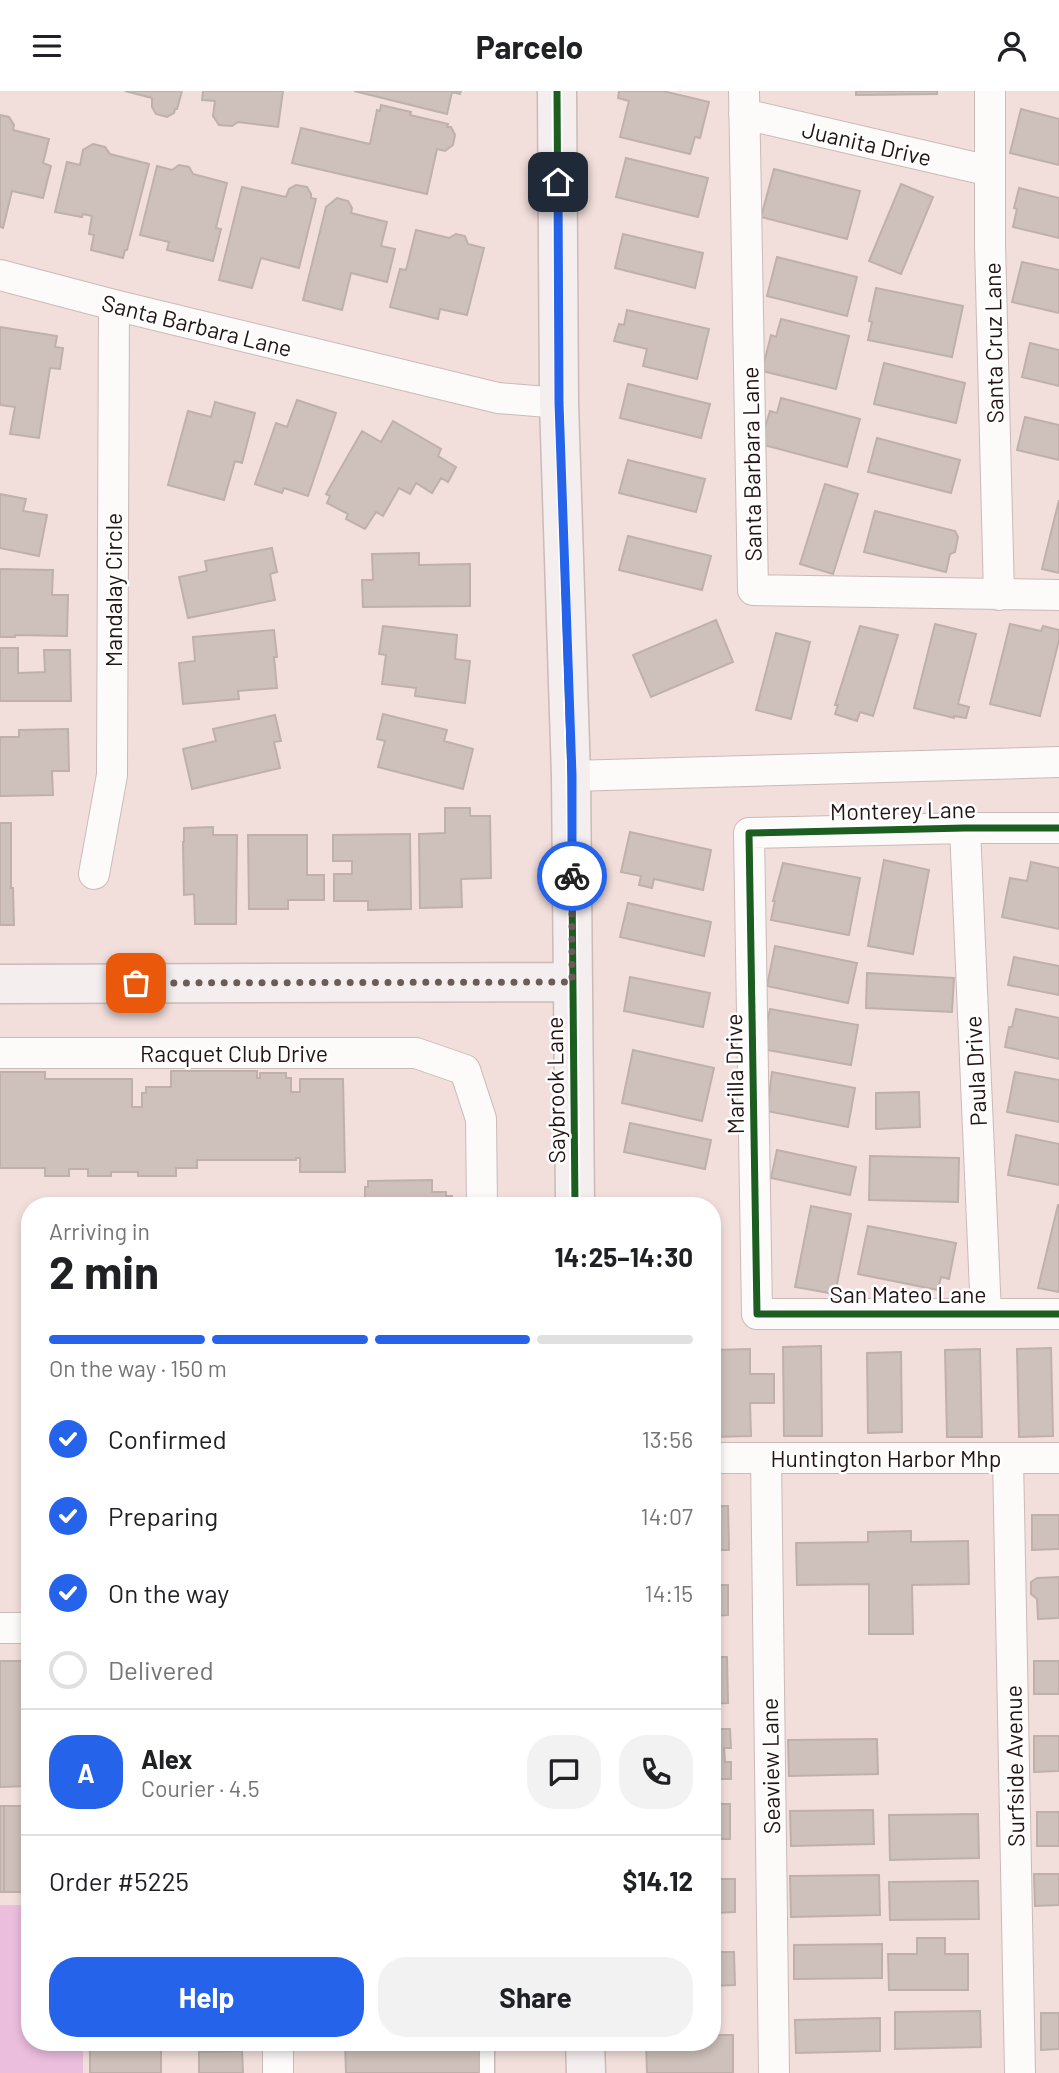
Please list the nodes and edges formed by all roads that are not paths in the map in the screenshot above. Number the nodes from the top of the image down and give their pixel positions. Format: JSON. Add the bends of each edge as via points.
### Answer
{"nodes":[{"id":1,"x":557,"y":91,"type":"edge"},
{"id":2,"x":990,"y":91,"type":"edge"},
{"id":3,"x":744,"y":103,"type":"edge"},
{"id":4,"x":990,"y":171,"type":"junction"},
{"id":5,"x":0,"y":275,"type":"edge"},
{"id":6,"x":114,"y":305,"type":"junction"},
{"id":7,"x":559,"y":403,"type":"junction"},
{"id":8,"x":999,"y":595,"type":"junction"},
{"id":9,"x":1059,"y":595,"type":"edge"},
{"id":10,"x":1059,"y":762,"type":"edge"},
{"id":11,"x":572,"y":776,"type":"junction"},
{"id":12,"x":965,"y":828,"type":"junction"},
{"id":13,"x":1059,"y":828,"type":"edge"},
{"id":14,"x":748,"y":833,"type":"joint"},
{"id":15,"x":94,"y":874,"type":"dead end"},
{"id":16,"x":572,"y":982,"type":"junction"},
{"id":17,"x":0,"y":984,"type":"edge"},
{"id":18,"x":0,"y":1053,"type":"edge"},
{"id":19,"x":482,"y":1197,"type":"edge"},
{"id":20,"x":575,"y":1197,"type":"edge"},
{"id":21,"x":757,"y":1314,"type":"joint"},
{"id":22,"x":986,"y":1314,"type":"junction"},
{"id":23,"x":1059,"y":1314,"type":"edge"},
{"id":24,"x":721,"y":1458,"type":"edge"},
{"id":25,"x":766,"y":1458,"type":"junction"},
{"id":26,"x":1008,"y":1458,"type":"junction"},
{"id":27,"x":1059,"y":1458,"type":"edge"},
{"id":28,"x":0,"y":1628,"type":"edge"},
{"id":29,"x":21,"y":1628,"type":"edge"},
{"id":30,"x":278,"y":2051,"type":"edge"},
{"id":31,"x":487,"y":2051,"type":"edge"},
{"id":32,"x":585,"y":2051,"type":"edge"},
{"id":33,"x":278,"y":2073,"type":"edge"},
{"id":34,"x":487,"y":2073,"type":"edge"},
{"id":35,"x":586,"y":2073,"type":"edge"},
{"id":36,"x":774,"y":2073,"type":"edge"},
{"id":37,"x":1020,"y":2073,"type":"edge"}],
"edges":[{"from":1,"to":7,"type":"main road","name":"Saybrook Lane"},
{"from":2,"to":4,"type":"street","name":"Santa Cruz Lane"},
{"from":3,"to":4,"type":"street","name":"Juanita Drive"},
{"from":3,"to":8,"type":"street","name":"Santa Barbara Lane","via":[[753,590]]},
{"from":4,"to":8,"type":"street","name":"Santa Cruz Lane"},
{"from":5,"to":6,"type":"street","name":"Santa Barbara Lane"},
{"from":6,"to":7,"type":"street","name":"Santa Barbara Lane","via":[[498,398]]},
{"from":6,"to":15,"type":"street","name":"Mandalay Circle","via":[[112,775]]},
{"from":7,"to":11,"type":"main road","name":"Saybrook Lane"},
{"from":8,"to":9,"type":"street"},
{"from":10,"to":11,"type":"street","name":"Monterey Lane"},
{"from":11,"to":16,"type":"main road","name":"Saybrook Lane"},
{"from":12,"to":13,"type":"street","name":"Monterey Lane"},
{"from":12,"to":14,"type":"street","name":"Monterey Lane"},
{"from":12,"to":22,"type":"street","name":"Paula Drive"},
{"from":14,"to":21,"type":"street","name":"Marilla Drive"},
{"from":16,"to":17,"type":"main road"},
{"from":16,"to":20,"type":"main road","name":"Saybrook Lane"},
{"from":18,"to":19,"type":"street","name":"Racquet Club Drive","via":[[416,1053],[465,1070],[481,1119]]},
{"from":21,"to":22,"type":"street","name":"San Mateo Lane"},
{"from":22,"to":23,"type":"street","name":"San Mateo Lane"},
{"from":24,"to":25,"type":"street","name":"Huntington Harbor Mhp"},
{"from":25,"to":26,"type":"street","name":"Huntington Harbor Mhp"},
{"from":25,"to":36,"type":"street","name":"Seaview Lane"},
{"from":26,"to":27,"type":"street","name":"Huntington Harbor Mhp"},
{"from":26,"to":37,"type":"street","name":"Surfside Avenue"},
{"from":28,"to":29,"type":"street"},
{"from":30,"to":33,"type":"street"},
{"from":31,"to":34,"type":"lane"},
{"from":32,"to":35,"type":"main road"}]}
